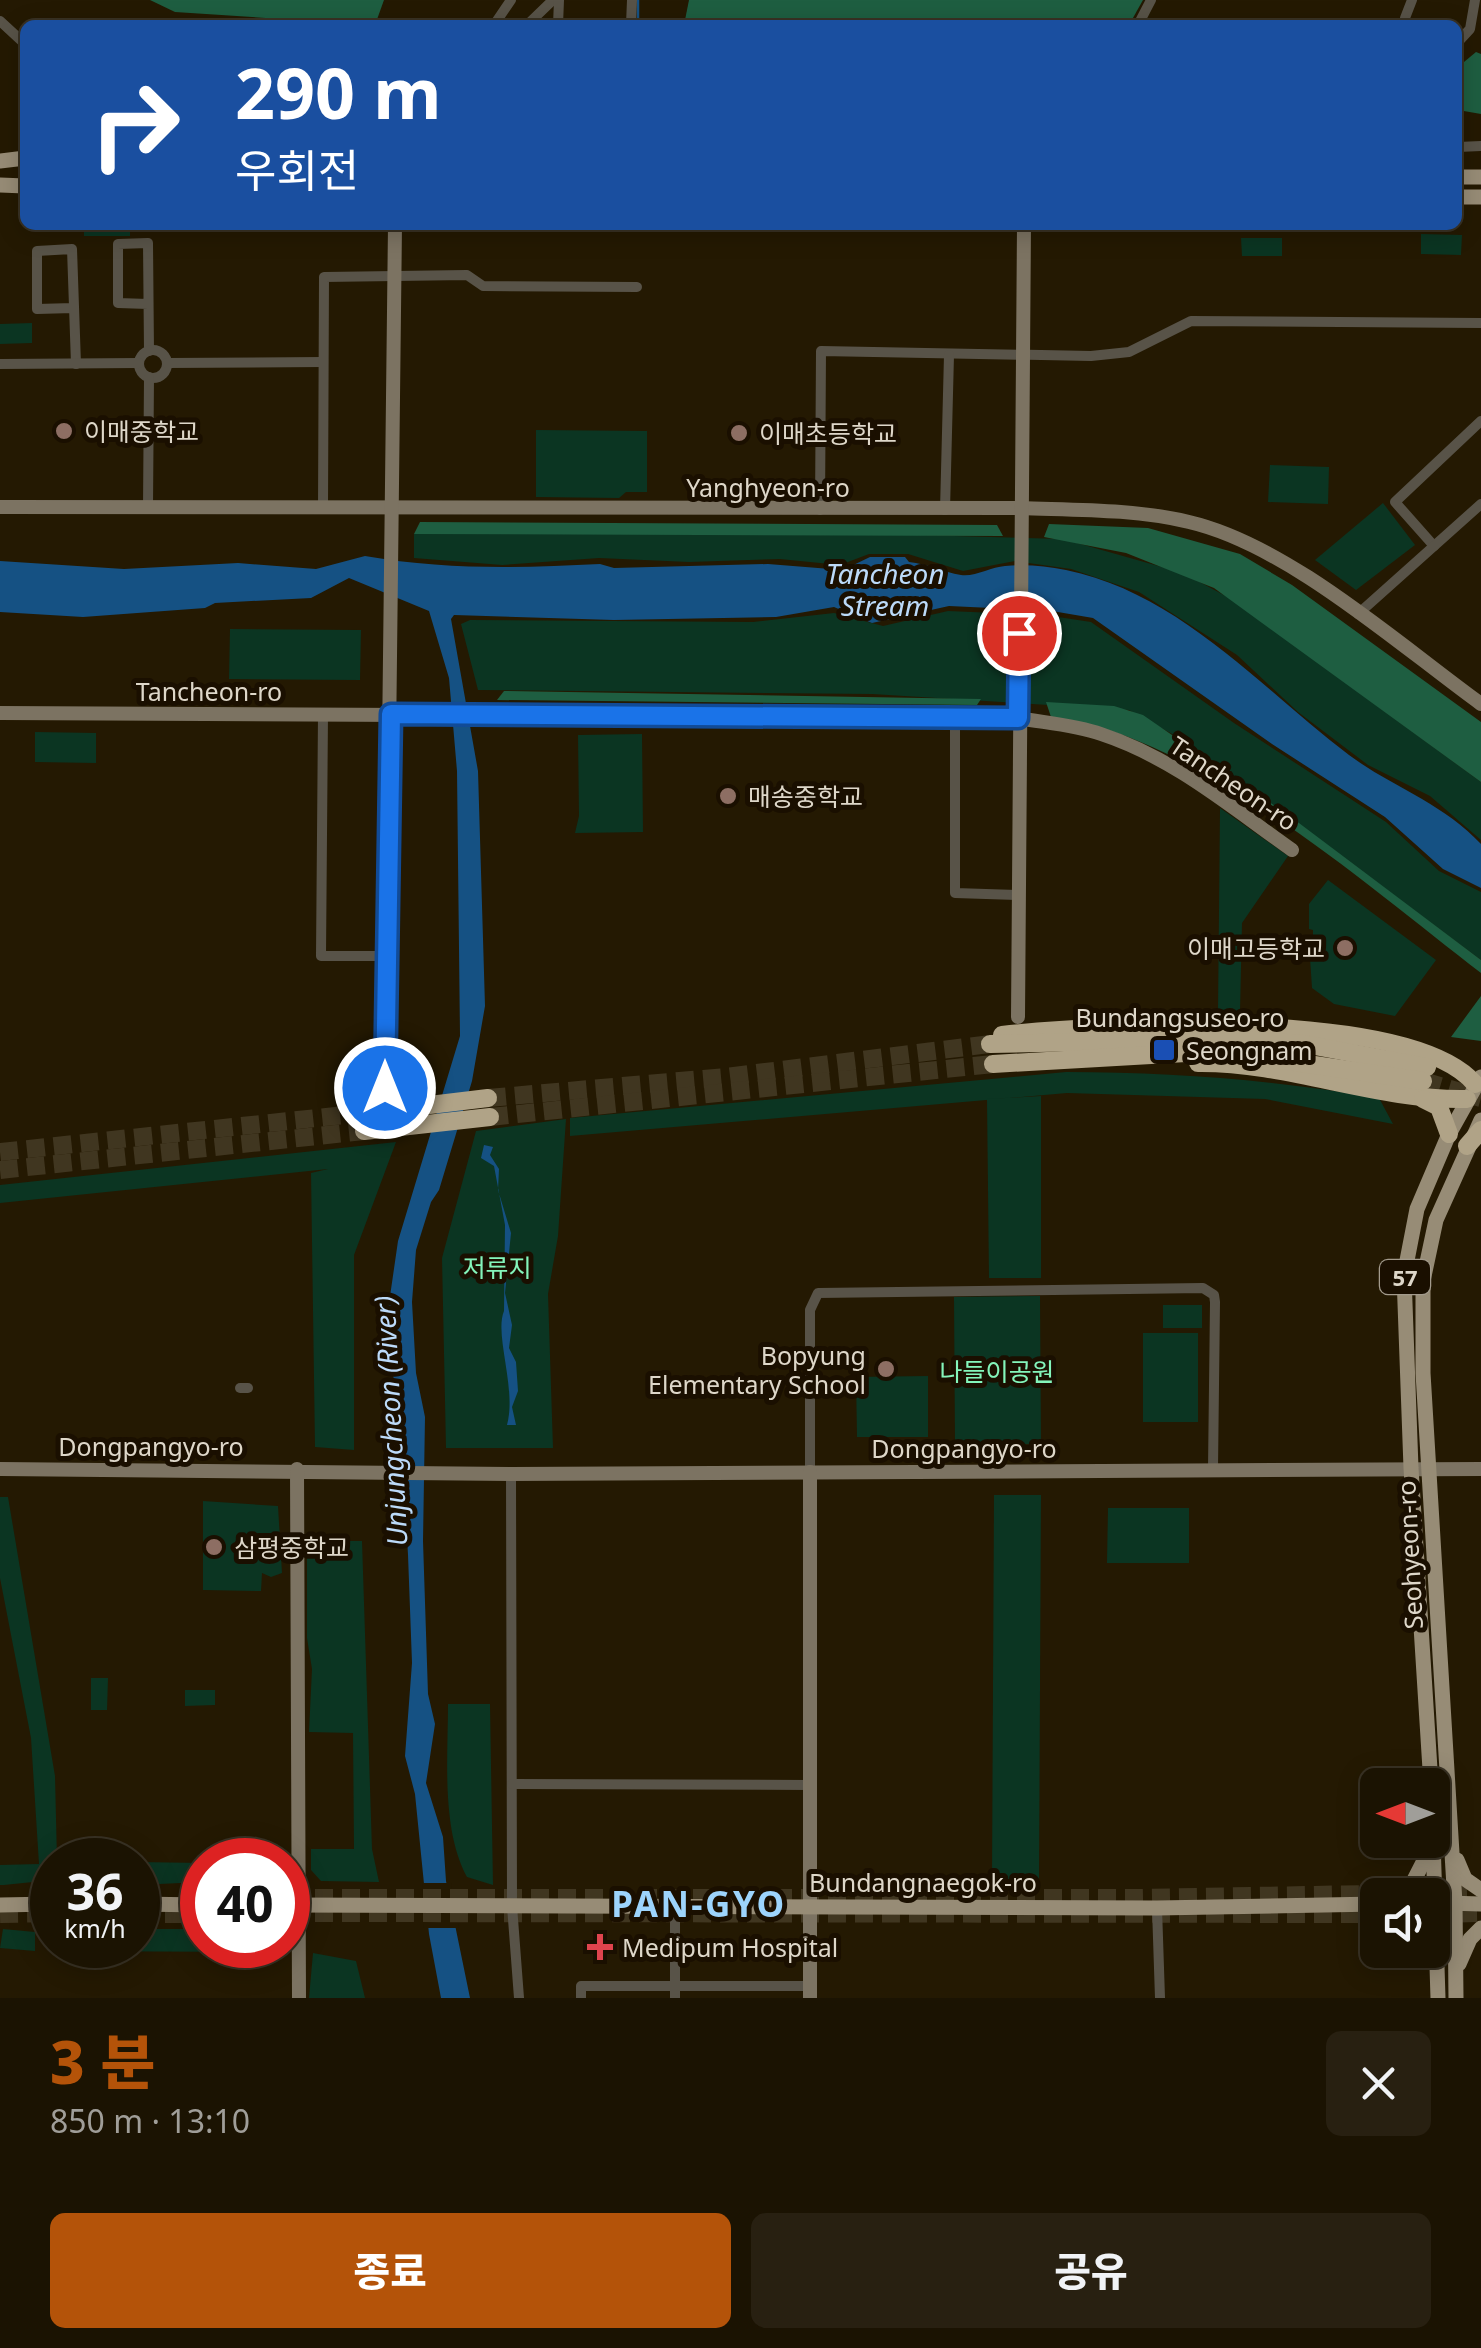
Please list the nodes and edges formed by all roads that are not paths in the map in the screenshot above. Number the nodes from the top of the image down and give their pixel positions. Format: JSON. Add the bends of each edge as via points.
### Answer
{"nodes":[{"id":1,"x":556,"y":0,"type":"edge"},
{"id":2,"x":1412,"y":0,"type":"edge"},
{"id":3,"x":1475,"y":0,"type":"edge"},
{"id":4,"x":1405,"y":18,"type":"dead end"},
{"id":5,"x":532,"y":20,"type":"edge"},
{"id":6,"x":0,"y":21,"type":"edge"},
{"id":7,"x":1462,"y":38,"type":"edge"},
{"id":8,"x":20,"y":39,"type":"edge"},
{"id":9,"x":395,"y":230,"type":"edge"},
{"id":10,"x":1024,"y":230,"type":"edge"},
{"id":11,"x":394,"y":276,"type":"junction"},
{"id":12,"x":637,"y":287,"type":"dead end"},
{"id":13,"x":148,"y":304,"type":"junction"},
{"id":14,"x":74,"y":308,"type":"junction"},
{"id":15,"x":1481,"y":323,"type":"edge"},
{"id":16,"x":149,"y":350,"type":"junction"},
{"id":17,"x":1022,"y":352,"type":"junction"},
{"id":18,"x":949,"y":355,"type":"junction"},
{"id":19,"x":323,"y":362,"type":"junction"},
{"id":20,"x":168,"y":363,"type":"junction"},
{"id":21,"x":0,"y":364,"type":"edge"},
{"id":22,"x":76,"y":364,"type":"junction"},
{"id":23,"x":139,"y":364,"type":"junction"},
{"id":24,"x":149,"y":377,"type":"junction"},
{"id":25,"x":1481,"y":421,"type":"edge"},
{"id":26,"x":1481,"y":504,"type":"edge"},
{"id":27,"x":0,"y":507,"type":"edge"},
{"id":28,"x":148,"y":507,"type":"junction"},
{"id":29,"x":322,"y":507,"type":"junction"},
{"id":30,"x":391,"y":508,"type":"junction"},
{"id":31,"x":1021,"y":508,"type":"junction"},
{"id":32,"x":820,"y":510,"type":"junction"},
{"id":33,"x":946,"y":510,"type":"junction"},
{"id":34,"x":1434,"y":546,"type":"junction"},
{"id":35,"x":1357,"y":614,"type":"junction"},
{"id":36,"x":1481,"y":704,"type":"edge"},
{"id":37,"x":0,"y":713,"type":"edge"},
{"id":38,"x":322,"y":714,"type":"junction"},
{"id":39,"x":391,"y":714,"type":"junction"},
{"id":40,"x":955,"y":718,"type":"junction"},
{"id":41,"x":1018,"y":718,"type":"junction"},
{"id":42,"x":1292,"y":850,"type":"dead end"},
{"id":43,"x":1017,"y":895,"type":"junction"},
{"id":44,"x":386,"y":956,"type":"junction"},
{"id":45,"x":1018,"y":1017,"type":"junction"},
{"id":46,"x":1053,"y":1029,"type":"junction"},
{"id":47,"x":992,"y":1047,"type":"junction"},
{"id":48,"x":1422,"y":1081,"type":"junction"},
{"id":49,"x":1477,"y":1090,"type":"edge"},
{"id":50,"x":390,"y":1106,"type":"junction"},
{"id":51,"x":1481,"y":1120,"type":"edge"},
{"id":52,"x":1481,"y":1130,"type":"edge"},
{"id":53,"x":1449,"y":1134,"type":"junction"},
{"id":54,"x":1467,"y":1146,"type":"junction"},
{"id":55,"x":1213,"y":1468,"type":"junction"},
{"id":56,"x":1410,"y":1468,"type":"junction"},
{"id":57,"x":1429,"y":1468,"type":"junction"},
{"id":58,"x":1481,"y":1468,"type":"edge"},
{"id":59,"x":0,"y":1469,"type":"edge"},
{"id":60,"x":297,"y":1469,"type":"junction"},
{"id":61,"x":810,"y":1472,"type":"junction"},
{"id":62,"x":511,"y":1474,"type":"junction"},
{"id":63,"x":1430,"y":1768,"type":"edge"},
{"id":64,"x":512,"y":1784,"type":"junction"},
{"id":65,"x":811,"y":1785,"type":"junction"},
{"id":66,"x":294,"y":1838,"type":"edge"},
{"id":67,"x":1452,"y":1850,"type":"junction"},
{"id":68,"x":1481,"y":1890,"type":"edge"},
{"id":69,"x":1450,"y":1903,"type":"edge"},
{"id":70,"x":1456,"y":1903,"type":"junction"},
{"id":71,"x":30,"y":1904,"type":"edge"},
{"id":72,"x":1360,"y":1904,"type":"edge"},
{"id":73,"x":1481,"y":1904,"type":"edge"},
{"id":74,"x":0,"y":1905,"type":"edge"},
{"id":75,"x":310,"y":1905,"type":"edge"},
{"id":76,"x":512,"y":1906,"type":"junction"},
{"id":77,"x":675,"y":1907,"type":"junction"},
{"id":78,"x":809,"y":1907,"type":"junction"},
{"id":79,"x":1158,"y":1908,"type":"junction"},
{"id":80,"x":1481,"y":1928,"type":"edge"},
{"id":81,"x":297,"y":1968,"type":"edge"},
{"id":82,"x":1434,"y":1968,"type":"edge"},
{"id":83,"x":1438,"y":1968,"type":"edge"},
{"id":84,"x":1456,"y":1972,"type":"junction"},
{"id":85,"x":1438,"y":1974,"type":"junction"},
{"id":86,"x":676,"y":1992,"type":"edge"},
{"id":87,"x":747,"y":1992,"type":"edge"},
{"id":88,"x":810,"y":1992,"type":"edge"},
{"id":89,"x":299,"y":1998,"type":"edge"},
{"id":90,"x":519,"y":1998,"type":"edge"},
{"id":91,"x":581,"y":1998,"type":"edge"},
{"id":92,"x":1160,"y":1998,"type":"edge"},
{"id":93,"x":1438,"y":1998,"type":"edge"},
{"id":94,"x":1456,"y":1998,"type":"edge"}],
"edges":[{"from":1,"to":5,"type":"street"},
{"from":2,"to":4,"type":"street"},
{"from":3,"to":7,"type":"street"},
{"from":6,"to":8,"type":"street"},
{"from":9,"to":11,"type":"main road"},
{"from":10,"to":17,"type":"main road"},
{"from":11,"to":12,"type":"street","via":[[467,275],[483,286]]},
{"from":11,"to":19,"type":"street","via":[[324,277]]},
{"from":11,"to":30,"type":"main road"},
{"from":13,"to":13,"type":"street","via":[[148,243],[118,244],[118,303]]},
{"from":13,"to":16,"type":"street"},
{"from":14,"to":14,"type":"street","via":[[72,249],[37,251],[37,309]]},
{"from":14,"to":22,"type":"street"},
{"from":15,"to":17,"type":"street","via":[[1191,321],[1129,352]]},
{"from":16,"to":20,"type":"street","via":[[160,351]]},
{"from":16,"to":23,"type":"street"},
{"from":17,"to":18,"type":"street"},
{"from":17,"to":31,"type":"main road"},
{"from":18,"to":32,"type":"street","via":[[821,351]]},
{"from":18,"to":33,"type":"street"},
{"from":19,"to":20,"type":"street"},
{"from":19,"to":29,"type":"street"},
{"from":20,"to":24,"type":"street","via":[[162,375]]},
{"from":21,"to":22,"type":"street"},
{"from":22,"to":23,"type":"street"},
{"from":23,"to":24,"type":"street"},
{"from":24,"to":28,"type":"street"},
{"from":25,"to":34,"type":"street","via":[[1396,502]]},
{"from":26,"to":34,"type":"street"},
{"from":27,"to":28,"type":"main road","name":"Yanghyeon-ro"},
{"from":28,"to":29,"type":"main road","name":"Yanghyeon-ro"},
{"from":29,"to":30,"type":"main road","name":"Yanghyeon-ro"},
{"from":30,"to":32,"type":"main road","name":"Yanghyeon-ro"},
{"from":30,"to":39,"type":"main road"},
{"from":31,"to":33,"type":"main road","name":"Yanghyeon-ro"},
{"from":31,"to":35,"type":"main road","name":"Yanghyeon-ro","via":[[1132,513],[1209,528],[1262,548]]},
{"from":31,"to":41,"type":"main road"},
{"from":32,"to":33,"type":"main road","name":"Yanghyeon-ro"},
{"from":34,"to":35,"type":"street"},
{"from":35,"to":36,"type":"main road","name":"Yanghyeon-ro"},
{"from":37,"to":38,"type":"main road","name":"Tancheon-ro"},
{"from":38,"to":39,"type":"main road","name":"Tancheon-ro"},
{"from":38,"to":44,"type":"street","via":[[321,956]]},
{"from":39,"to":40,"type":"main road","name":"Tancheon-ro"},
{"from":39,"to":44,"type":"main road"},
{"from":40,"to":41,"type":"main road","name":"Tancheon-ro"},
{"from":40,"to":43,"type":"street","via":[[955,893]]},
{"from":41,"to":42,"type":"main road","name":"Tancheon-ro","via":[[1084,729],[1145,751]]},
{"from":41,"to":43,"type":"main road"},
{"from":43,"to":45,"type":"main road"},
{"from":44,"to":50,"type":"main road"},
{"from":45,"to":46,"type":"highway"},
{"from":45,"to":47,"type":"highway"},
{"from":46,"to":47,"type":"highway"},
{"from":46,"to":49,"type":"highway","via":[[1159,1024],[1338,1035],[1443,1057]]},
{"from":47,"to":48,"type":"highway","via":[[1043,1061],[1213,1062]]},
{"from":47,"to":48,"type":"highway","name":"Bundangsuseo-ro","via":[[1304,1044]]},
{"from":48,"to":49,"type":"highway"},
{"from":48,"to":53,"type":"highway"},
{"from":49,"to":53,"type":"main road","name":"Seohyeon-ro","number":"57"},
{"from":50,"to":50,"type":"highway","via":[[363,1122]]},
{"from":50,"to":50,"type":"highway","via":[[483,1108],[418,1107]]},
{"from":51,"to":54,"type":"main road","name":"Seohyeon-ro","number":"57"},
{"from":52,"to":54,"type":"highway"},
{"from":53,"to":56,"type":"main road","name":"Seohyeon-ro","number":"57","via":[[1417,1209],[1404,1276]]},
{"from":54,"to":57,"type":"main road","name":"Seohyeon-ro","number":"57","via":[[1436,1220],[1422,1281]]},
{"from":55,"to":56,"type":"main road","name":"Dongpangyo-ro"},
{"from":55,"to":61,"type":"main road","name":"Dongpangyo-ro"},
{"from":55,"to":61,"type":"street","via":[[1215,1302],[1203,1288],[818,1293],[810,1310]]},
{"from":56,"to":57,"type":"main road","name":"Dongpangyo-ro"},
{"from":56,"to":63,"type":"main road","name":"Seohyeon-ro"},
{"from":57,"to":58,"type":"main road","name":"Dongpangyo-ro"},
{"from":57,"to":67,"type":"main road","name":"Seohyeon-ro"},
{"from":59,"to":60,"type":"main road","name":"Dongpangyo-ro"},
{"from":60,"to":62,"type":"main road","name":"Dongpangyo-ro"},
{"from":60,"to":66,"type":"main road"},
{"from":61,"to":62,"type":"main road","name":"Dongpangyo-ro"},
{"from":61,"to":65,"type":"main road"},
{"from":62,"to":64,"type":"street"},
{"from":64,"to":65,"type":"street"},
{"from":64,"to":76,"type":"street"},
{"from":65,"to":78,"type":"main road"},
{"from":67,"to":68,"type":"main road","via":[[1465,1880]]},
{"from":67,"to":70,"type":"main road","name":"Seohyeon-ro"},
{"from":69,"to":70,"type":"main road"},
{"from":70,"to":73,"type":"main road"},
{"from":70,"to":84,"type":"main road","name":"Seohyeon-ro"},
{"from":71,"to":74,"type":"main road"},
{"from":72,"to":79,"type":"main road","name":"Bundangnaegok-ro"},
{"from":75,"to":76,"type":"main road","name":"Bundangnaegok-ro"},
{"from":76,"to":77,"type":"main road","name":"Bundangnaegok-ro"},
{"from":76,"to":90,"type":"street"},
{"from":77,"to":78,"type":"main road","name":"Bundangnaegok-ro"},
{"from":77,"to":86,"type":"street"},
{"from":78,"to":79,"type":"main road","name":"Bundangnaegok-ro"},
{"from":78,"to":88,"type":"main road"},
{"from":79,"to":92,"type":"street"},
{"from":80,"to":84,"type":"main road"},
{"from":81,"to":89,"type":"main road"},
{"from":82,"to":85,"type":"main road"},
{"from":83,"to":85,"type":"main road"},
{"from":84,"to":94,"type":"main road","name":"Seohyeon-ro"},
{"from":85,"to":93,"type":"main road"},
{"from":86,"to":87,"type":"street"},
{"from":86,"to":91,"type":"street","via":[[581,1986]]},
{"from":87,"to":88,"type":"street"}]}
